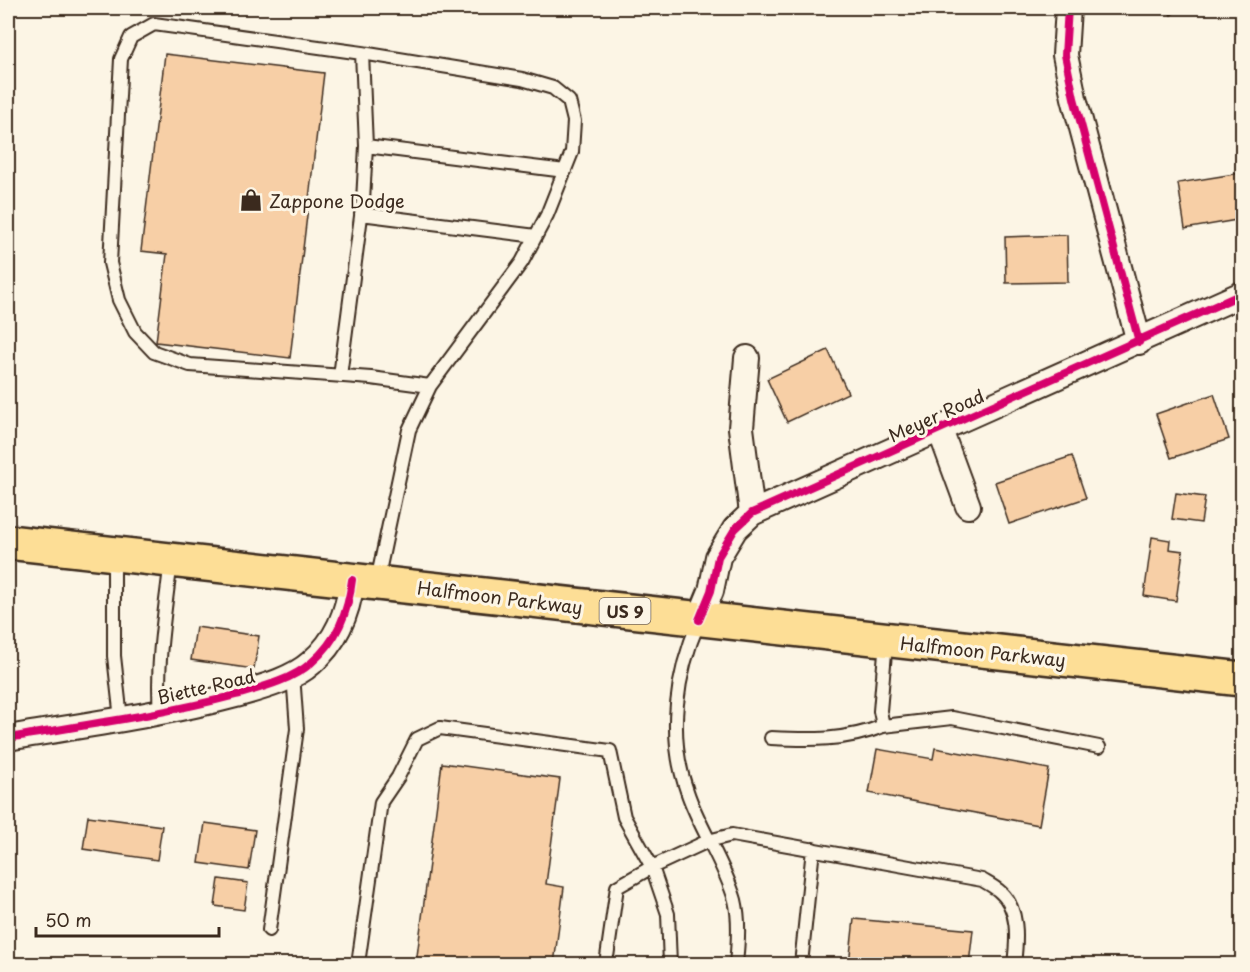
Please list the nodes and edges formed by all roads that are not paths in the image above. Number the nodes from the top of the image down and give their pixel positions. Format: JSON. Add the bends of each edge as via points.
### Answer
{"nodes":[{"id":1,"x":1068,"y":8,"type":"edge"},
{"id":2,"x":362,"y":53,"type":"junction"},
{"id":3,"x":366,"y":146,"type":"junction"},
{"id":4,"x":565,"y":171,"type":"junction"},
{"id":5,"x":361,"y":214,"type":"junction"},
{"id":6,"x":536,"y":236,"type":"junction"},
{"id":7,"x":1242,"y":294,"type":"edge"},
{"id":8,"x":1139,"y":342,"type":"junction"},
{"id":9,"x":747,"y":358,"type":"dead end"},
{"id":10,"x":339,"y":376,"type":"junction"},
{"id":11,"x":430,"y":386,"type":"junction"},
{"id":12,"x":940,"y":430,"type":"junction"},
{"id":13,"x":968,"y":506,"type":"dead end"},
{"id":14,"x":752,"y":513,"type":"junction"},
{"id":15,"x":8,"y":542,"type":"edge"},
{"id":16,"x":114,"y":553,"type":"junction"},
{"id":17,"x":171,"y":560,"type":"junction"},
{"id":18,"x":364,"y":581,"type":"junction"},
{"id":19,"x":699,"y":620,"type":"junction"},
{"id":20,"x":886,"y":640,"type":"junction"},
{"id":21,"x":293,"y":674,"type":"junction"},
{"id":22,"x":1242,"y":679,"type":"edge"},
{"id":23,"x":160,"y":712,"type":"junction"},
{"id":24,"x":121,"y":719,"type":"junction"},
{"id":25,"x":883,"y":726,"type":"junction"},
{"id":26,"x":8,"y":738,"type":"edge"},
{"id":27,"x":771,"y":738,"type":"dead end"},
{"id":28,"x":1099,"y":747,"type":"dead end"},
{"id":29,"x":708,"y":841,"type":"junction"},
{"id":30,"x":813,"y":849,"type":"junction"},
{"id":31,"x":652,"y":867,"type":"junction"},
{"id":32,"x":269,"y":930,"type":"dead end"},
{"id":33,"x":358,"y":964,"type":"edge"},
{"id":34,"x":606,"y":964,"type":"edge"},
{"id":35,"x":670,"y":964,"type":"edge"},
{"id":36,"x":736,"y":964,"type":"edge"},
{"id":37,"x":801,"y":964,"type":"edge"},
{"id":38,"x":1014,"y":964,"type":"edge"}],
"edges":[{"from":1,"to":8,"type":"street","via":[[1065,55],[1074,98]]},
{"from":2,"to":3,"type":"lane"},
{"from":2,"to":4,"type":"lane","via":[[522,79],[553,88],[569,101],[574,121],[572,152]]},
{"from":2,"to":10,"type":"lane","via":[[154,24],[131,37],[121,59],[110,263],[119,300],[135,332],[154,352],[190,365]]},
{"from":3,"to":4,"type":"lane"},
{"from":3,"to":5,"type":"lane"},
{"from":4,"to":6,"type":"lane"},
{"from":5,"to":6,"type":"lane"},
{"from":5,"to":10,"type":"lane"},
{"from":6,"to":11,"type":"lane","via":[[522,262]]},
{"from":7,"to":8,"type":"street","name":"Meyer Road"},
{"from":8,"to":12,"type":"street","name":"Meyer Road"},
{"from":9,"to":14,"type":"street","via":[[741,428]]},
{"from":10,"to":11,"type":"lane"},
{"from":11,"to":18,"type":"lane","via":[[409,430]]},
{"from":12,"to":13,"type":"street"},
{"from":12,"to":14,"type":"street","name":"Meyer Road"},
{"from":14,"to":19,"type":"street","name":"Meyer Road","via":[[735,529],[718,557],[711,591]]},
{"from":15,"to":16,"type":"main road","name":"Halfmoon Parkway","number":"US 9"},
{"from":16,"to":17,"type":"main road","name":"Halfmoon Parkway","number":"US 9"},
{"from":16,"to":24,"type":"lane","via":[[114,656]]},
{"from":17,"to":18,"type":"main road","name":"Halfmoon Parkway","number":"US 9"},
{"from":17,"to":23,"type":"lane","via":[[161,642]]},
{"from":18,"to":19,"type":"main road","name":"Halfmoon Parkway","number":"US 9"},
{"from":18,"to":21,"type":"street","name":"Biette Road","via":[[326,648],[310,665]]},
{"from":19,"to":20,"type":"main road","name":"Halfmoon Parkway","number":"US 9"},
{"from":19,"to":29,"type":"lane","via":[[679,681],[678,755],[686,790]]},
{"from":20,"to":22,"type":"main road","name":"Halfmoon Parkway","number":"US 9"},
{"from":20,"to":25,"type":"lane","via":[[880,711]]},
{"from":21,"to":23,"type":"street","name":"Biette Road","via":[[271,686]]},
{"from":21,"to":32,"type":"lane","via":[[297,729]]},
{"from":23,"to":24,"type":"street","name":"Biette Road"},
{"from":24,"to":26,"type":"street","name":"Biette Road"},
{"from":25,"to":27,"type":"lane","via":[[838,739]]},
{"from":25,"to":28,"type":"lane","via":[[952,718]]},
{"from":29,"to":30,"type":"lane","via":[[732,835]]},
{"from":29,"to":31,"type":"lane"},
{"from":29,"to":36,"type":"lane","via":[[735,901]]},
{"from":30,"to":37,"type":"lane"},
{"from":30,"to":38,"type":"lane","via":[[982,880],[999,890],[1011,906],[1017,939]]},
{"from":31,"to":33,"type":"lane","via":[[624,817],[610,751],[440,728],[417,739],[381,802]]},
{"from":31,"to":34,"type":"lane","via":[[617,886]]},
{"from":31,"to":35,"type":"lane","via":[[668,914]]}]}
